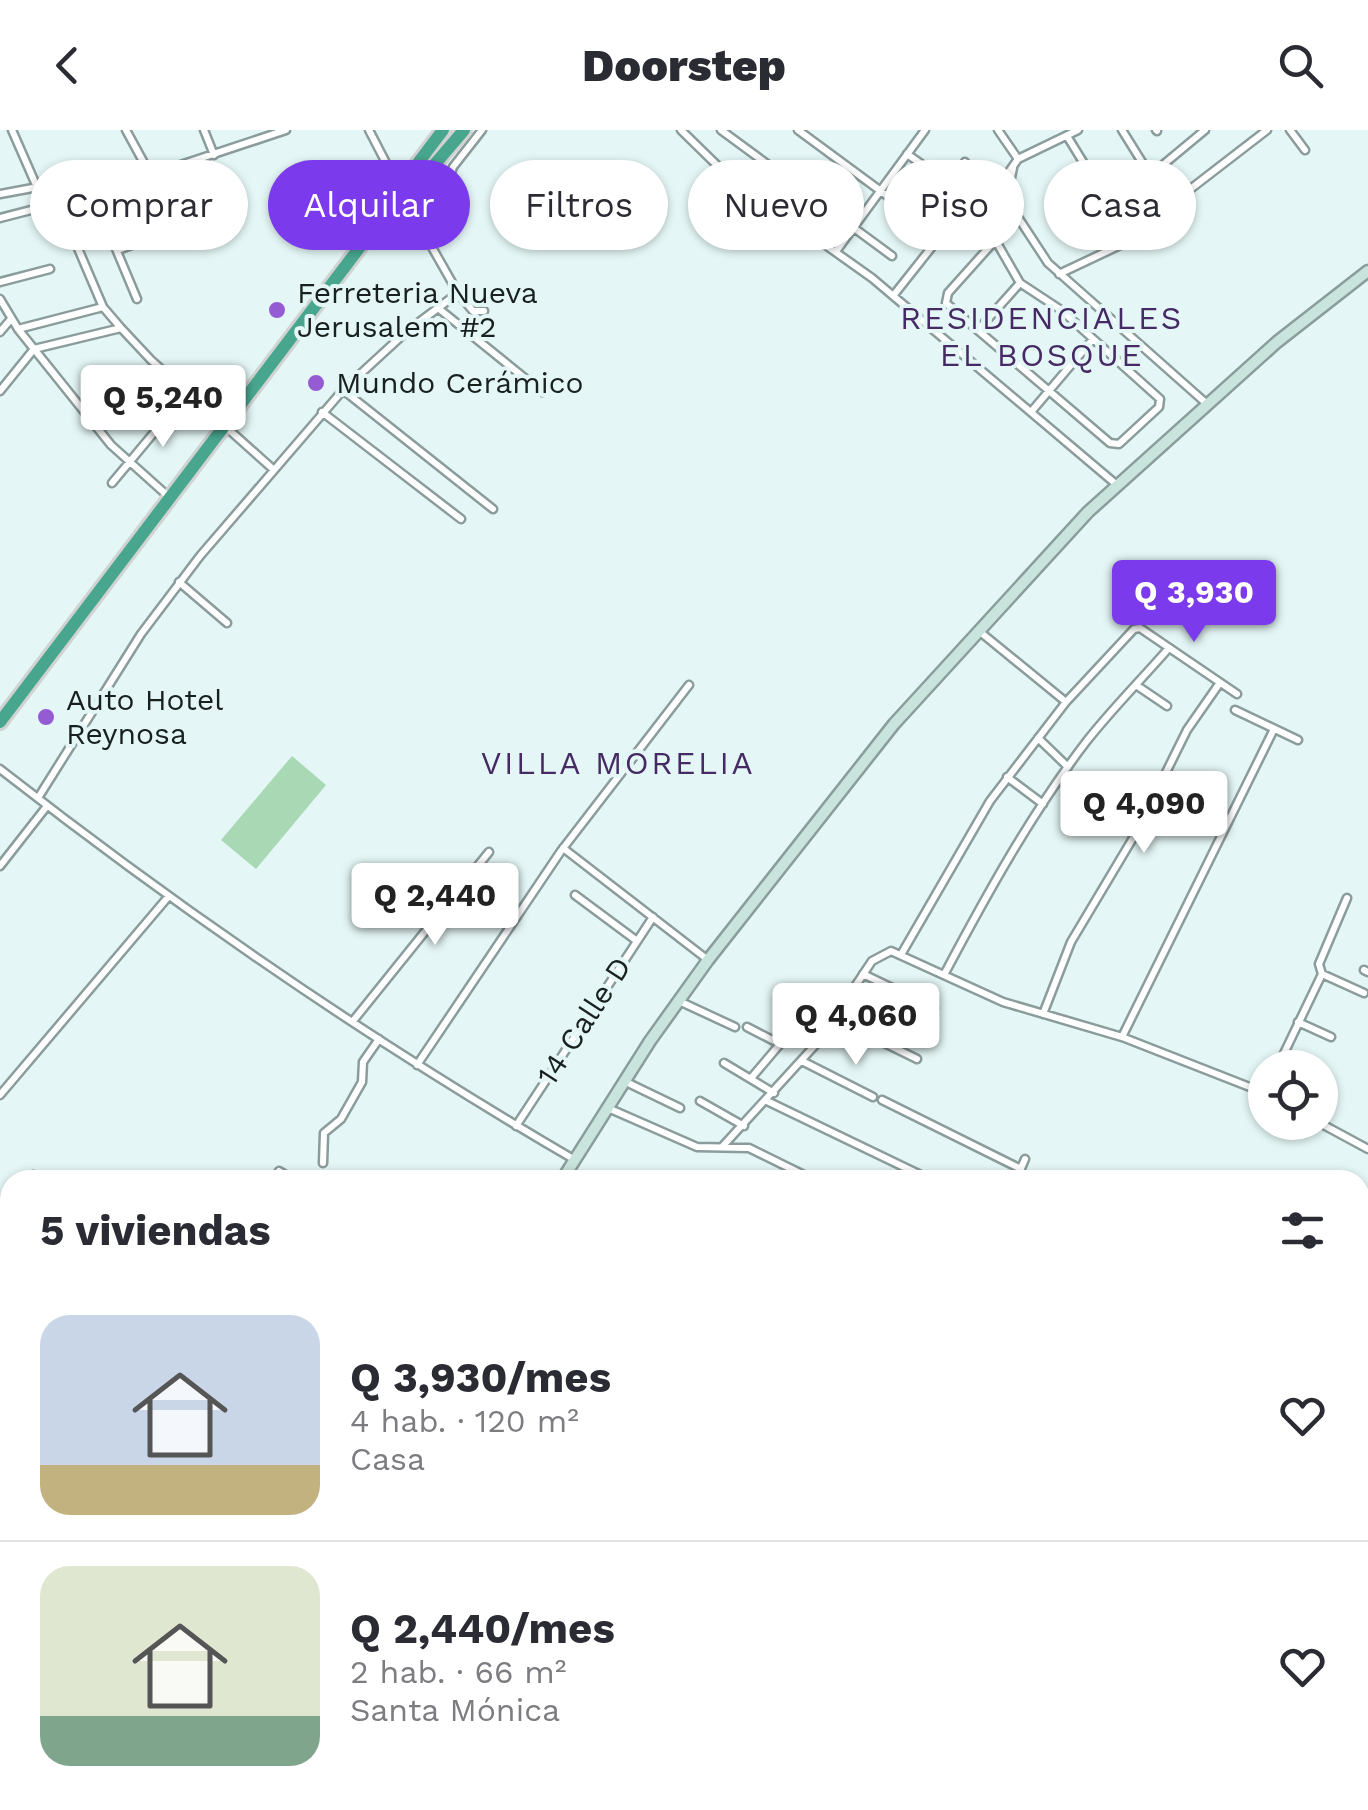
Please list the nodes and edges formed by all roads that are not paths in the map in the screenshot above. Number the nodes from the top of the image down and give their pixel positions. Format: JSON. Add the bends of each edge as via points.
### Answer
{"nodes":[{"id":1,"x":12,"y":130,"type":"edge"},
{"id":2,"x":126,"y":130,"type":"edge"},
{"id":3,"x":204,"y":130,"type":"edge"},
{"id":4,"x":286,"y":130,"type":"edge"},
{"id":5,"x":369,"y":130,"type":"edge"},
{"id":6,"x":443,"y":130,"type":"edge"},
{"id":7,"x":464,"y":130,"type":"edge"},
{"id":8,"x":482,"y":130,"type":"edge"},
{"id":9,"x":680,"y":130,"type":"edge"},
{"id":10,"x":720,"y":130,"type":"edge"},
{"id":11,"x":798,"y":130,"type":"edge"},
{"id":12,"x":925,"y":130,"type":"edge"},
{"id":13,"x":998,"y":130,"type":"edge"},
{"id":14,"x":1078,"y":130,"type":"edge"},
{"id":15,"x":1122,"y":130,"type":"edge"},
{"id":16,"x":1205,"y":130,"type":"edge"},
{"id":17,"x":1266,"y":130,"type":"edge"},
{"id":18,"x":1290,"y":130,"type":"edge"},
{"id":19,"x":273,"y":133,"type":"edge"},
{"id":20,"x":1067,"y":136,"type":"junction"},
{"id":21,"x":1304,"y":150,"type":"dead end"},
{"id":22,"x":908,"y":154,"type":"junction"},
{"id":23,"x":214,"y":155,"type":"junction"},
{"id":24,"x":1018,"y":159,"type":"joint"},
{"id":25,"x":142,"y":160,"type":"edge"},
{"id":26,"x":197,"y":160,"type":"edge"},
{"id":27,"x":385,"y":160,"type":"edge"},
{"id":28,"x":423,"y":160,"type":"edge"},
{"id":29,"x":439,"y":160,"type":"edge"},
{"id":30,"x":458,"y":160,"type":"edge"},
{"id":31,"x":711,"y":160,"type":"edge"},
{"id":32,"x":761,"y":160,"type":"edge"},
{"id":33,"x":916,"y":160,"type":"edge"},
{"id":34,"x":1082,"y":160,"type":"edge"},
{"id":35,"x":1142,"y":160,"type":"edge"},
{"id":36,"x":1169,"y":160,"type":"edge"},
{"id":37,"x":30,"y":168,"type":"edge"},
{"id":38,"x":1196,"y":185,"type":"edge"},
{"id":39,"x":30,"y":189,"type":"edge"},
{"id":40,"x":880,"y":191,"type":"junction"},
{"id":41,"x":0,"y":194,"type":"edge"},
{"id":42,"x":884,"y":194,"type":"edge"},
{"id":43,"x":30,"y":212,"type":"edge"},
{"id":44,"x":864,"y":213,"type":"edge"},
{"id":45,"x":0,"y":218,"type":"edge"},
{"id":46,"x":1024,"y":226,"type":"edge"},
{"id":47,"x":864,"y":236,"type":"edge"},
{"id":48,"x":79,"y":250,"type":"edge"},
{"id":49,"x":116,"y":250,"type":"edge"},
{"id":50,"x":358,"y":250,"type":"edge"},
{"id":51,"x":434,"y":250,"type":"edge"},
{"id":52,"x":837,"y":250,"type":"edge"},
{"id":53,"x":929,"y":250,"type":"edge"},
{"id":54,"x":1110,"y":250,"type":"edge"},
{"id":55,"x":892,"y":256,"type":"dead end"},
{"id":56,"x":50,"y":269,"type":"dead end"},
{"id":57,"x":1368,"y":271,"type":"edge"},
{"id":58,"x":1059,"y":274,"type":"junction"},
{"id":59,"x":0,"y":282,"type":"edge"},
{"id":60,"x":1020,"y":283,"type":"junction"},
{"id":61,"x":458,"y":293,"type":"junction"},
{"id":62,"x":893,"y":296,"type":"junction"},
{"id":63,"x":0,"y":299,"type":"edge"},
{"id":64,"x":137,"y":299,"type":"dead end"},
{"id":65,"x":103,"y":306,"type":"junction"},
{"id":66,"x":438,"y":308,"type":"junction"},
{"id":67,"x":484,"y":311,"type":"dead end"},
{"id":68,"x":11,"y":320,"type":"junction"},
{"id":69,"x":120,"y":328,"type":"junction"},
{"id":70,"x":18,"y":329,"type":"junction"},
{"id":71,"x":978,"y":330,"type":"junction"},
{"id":72,"x":0,"y":332,"type":"edge"},
{"id":73,"x":1093,"y":339,"type":"junction"},
{"id":74,"x":34,"y":349,"type":"junction"},
{"id":75,"x":0,"y":390,"type":"edge"},
{"id":76,"x":343,"y":390,"type":"junction"},
{"id":77,"x":1049,"y":391,"type":"junction"},
{"id":78,"x":542,"y":392,"type":"dead end"},
{"id":79,"x":187,"y":393,"type":"junction"},
{"id":80,"x":1207,"y":404,"type":"junction"},
{"id":81,"x":322,"y":412,"type":"junction"},
{"id":82,"x":1030,"y":412,"type":"junction"},
{"id":83,"x":224,"y":428,"type":"junction"},
{"id":84,"x":129,"y":463,"type":"junction"},
{"id":85,"x":274,"y":470,"type":"junction"},
{"id":86,"x":112,"y":483,"type":"dead end"},
{"id":87,"x":1118,"y":486,"type":"junction"},
{"id":88,"x":170,"y":498,"type":"junction"},
{"id":89,"x":494,"y":509,"type":"dead end"},
{"id":90,"x":461,"y":519,"type":"dead end"},
{"id":91,"x":180,"y":582,"type":"junction"},
{"id":92,"x":226,"y":623,"type":"dead end"},
{"id":93,"x":980,"y":630,"type":"junction"},
{"id":94,"x":1168,"y":649,"type":"junction"},
{"id":95,"x":1219,"y":684,"type":"junction"},
{"id":96,"x":690,"y":685,"type":"dead end"},
{"id":97,"x":1136,"y":685,"type":"junction"},
{"id":98,"x":1237,"y":694,"type":"dead end"},
{"id":99,"x":1066,"y":702,"type":"junction"},
{"id":100,"x":1167,"y":706,"type":"dead end"},
{"id":101,"x":1235,"y":710,"type":"dead end"},
{"id":102,"x":0,"y":722,"type":"edge"},
{"id":103,"x":1274,"y":728,"type":"junction"},
{"id":104,"x":1038,"y":738,"type":"junction"},
{"id":105,"x":1298,"y":740,"type":"dead end"},
{"id":106,"x":1068,"y":767,"type":"junction"},
{"id":107,"x":0,"y":768,"type":"edge"},
{"id":108,"x":1007,"y":777,"type":"junction"},
{"id":109,"x":38,"y":798,"type":"junction"},
{"id":110,"x":1043,"y":804,"type":"junction"},
{"id":111,"x":48,"y":806,"type":"junction"},
{"id":112,"x":563,"y":848,"type":"junction"},
{"id":113,"x":490,"y":852,"type":"dead end"},
{"id":114,"x":0,"y":866,"type":"edge"},
{"id":115,"x":575,"y":895,"type":"dead end"},
{"id":116,"x":168,"y":896,"type":"junction"},
{"id":117,"x":1348,"y":898,"type":"dead end"},
{"id":118,"x":654,"y":918,"type":"junction"},
{"id":119,"x":637,"y":941,"type":"junction"},
{"id":120,"x":902,"y":953,"type":"junction"},
{"id":121,"x":708,"y":960,"type":"junction"},
{"id":122,"x":863,"y":973,"type":"junction"},
{"id":123,"x":944,"y":973,"type":"junction"},
{"id":124,"x":1322,"y":974,"type":"junction"},
{"id":125,"x":1364,"y":993,"type":"dead end"},
{"id":126,"x":679,"y":1001,"type":"junction"},
{"id":127,"x":934,"y":1008,"type":"dead end"},
{"id":128,"x":1043,"y":1014,"type":"junction"},
{"id":129,"x":834,"y":1018,"type":"junction"},
{"id":130,"x":353,"y":1021,"type":"junction"},
{"id":131,"x":1298,"y":1022,"type":"junction"},
{"id":132,"x":747,"y":1027,"type":"dead end"},
{"id":133,"x":735,"y":1028,"type":"dead end"},
{"id":134,"x":792,"y":1030,"type":"dead end"},
{"id":135,"x":1122,"y":1037,"type":"junction"},
{"id":136,"x":1331,"y":1038,"type":"dead end"},
{"id":137,"x":380,"y":1039,"type":"junction"},
{"id":138,"x":780,"y":1044,"type":"junction"},
{"id":139,"x":1285,"y":1050,"type":"edge"},
{"id":140,"x":917,"y":1059,"type":"dead end"},
{"id":141,"x":802,"y":1061,"type":"junction"},
{"id":142,"x":724,"y":1063,"type":"dead end"},
{"id":143,"x":417,"y":1065,"type":"junction"},
{"id":144,"x":752,"y":1078,"type":"junction"},
{"id":145,"x":624,"y":1081,"type":"junction"},
{"id":146,"x":1248,"y":1086,"type":"edge"},
{"id":147,"x":774,"y":1093,"type":"junction"},
{"id":148,"x":0,"y":1094,"type":"edge"},
{"id":149,"x":700,"y":1100,"type":"dead end"},
{"id":150,"x":767,"y":1101,"type":"junction"},
{"id":151,"x":608,"y":1108,"type":"junction"},
{"id":152,"x":680,"y":1108,"type":"dead end"},
{"id":153,"x":516,"y":1126,"type":"junction"},
{"id":154,"x":744,"y":1126,"type":"junction"},
{"id":155,"x":1338,"y":1133,"type":"edge"},
{"id":156,"x":722,"y":1147,"type":"junction"},
{"id":157,"x":1368,"y":1149,"type":"edge"},
{"id":158,"x":1026,"y":1159,"type":"dead end"},
{"id":159,"x":575,"y":1160,"type":"junction"},
{"id":160,"x":323,"y":1163,"type":"dead end"},
{"id":161,"x":1021,"y":1168,"type":"joint"},
{"id":162,"x":568,"y":1170,"type":"edge"},
{"id":163,"x":794,"y":1170,"type":"edge"},
{"id":164,"x":910,"y":1170,"type":"edge"}],
"edges":[{"from":1,"to":37,"type":"street"},
{"from":2,"to":25,"type":"street"},
{"from":3,"to":23,"type":"street"},
{"from":4,"to":19,"type":"street"},
{"from":5,"to":27,"type":"street"},
{"from":6,"to":28,"type":"highway"},
{"from":7,"to":29,"type":"highway"},
{"from":8,"to":30,"type":"street"},
{"from":9,"to":31,"type":"street"},
{"from":10,"to":32,"type":"street"},
{"from":11,"to":40,"type":"street"},
{"from":12,"to":22,"type":"street"},
{"from":13,"to":24,"type":"street"},
{"from":14,"to":20,"type":"street"},
{"from":15,"to":35,"type":"street"},
{"from":16,"to":36,"type":"street"},
{"from":17,"to":38,"type":"street"},
{"from":18,"to":21,"type":"street"},
{"from":19,"to":23,"type":"street"},
{"from":20,"to":24,"type":"street"},
{"from":20,"to":34,"type":"street"},
{"from":22,"to":33,"type":"street"},
{"from":22,"to":40,"type":"street"},
{"from":23,"to":26,"type":"street"},
{"from":39,"to":41,"type":"street"},
{"from":40,"to":42,"type":"street"},
{"from":40,"to":44,"type":"street"},
{"from":43,"to":45,"type":"street"},
{"from":46,"to":58,"type":"street"},
{"from":47,"to":55,"type":"street"},
{"from":48,"to":65,"type":"street"},
{"from":49,"to":64,"type":"street"},
{"from":50,"to":83,"type":"highway"},
{"from":51,"to":61,"type":"street"},
{"from":52,"to":62,"type":"street"},
{"from":53,"to":62,"type":"street"},
{"from":54,"to":58,"type":"street"},
{"from":56,"to":59,"type":"street"},
{"from":57,"to":80,"type":"street"},
{"from":58,"to":80,"type":"street"},
{"from":60,"to":71,"type":"street"},
{"from":60,"to":71,"type":"street","via":[[1001,246],[991,245],[946,299]]},
{"from":60,"to":73,"type":"street"},
{"from":61,"to":66,"type":"street"},
{"from":61,"to":67,"type":"street","via":[[473,310]]},
{"from":62,"to":82,"type":"street"},
{"from":63,"to":68,"type":"street"},
{"from":65,"to":69,"type":"street"},
{"from":65,"to":70,"type":"street"},
{"from":66,"to":76,"type":"street"},
{"from":66,"to":78,"type":"street"},
{"from":68,"to":70,"type":"street"},
{"from":68,"to":72,"type":"street"},
{"from":69,"to":74,"type":"street"},
{"from":69,"to":79,"type":"street"},
{"from":70,"to":74,"type":"street"},
{"from":71,"to":77,"type":"street"},
{"from":73,"to":77,"type":"street"},
{"from":73,"to":77,"type":"street","via":[[1160,399],[1159,407],[1115,445]]},
{"from":74,"to":75,"type":"street"},
{"from":74,"to":84,"type":"street"},
{"from":76,"to":81,"type":"street"},
{"from":76,"to":89,"type":"street"},
{"from":77,"to":82,"type":"street"},
{"from":79,"to":83,"type":"street"},
{"from":79,"to":84,"type":"street"},
{"from":80,"to":87,"type":"street"},
{"from":81,"to":85,"type":"street"},
{"from":81,"to":90,"type":"street"},
{"from":82,"to":87,"type":"street"},
{"from":83,"to":85,"type":"street"},
{"from":83,"to":88,"type":"highway"},
{"from":84,"to":86,"type":"street"},
{"from":84,"to":88,"type":"street"},
{"from":85,"to":91,"type":"street"},
{"from":87,"to":93,"type":"street"},
{"from":88,"to":102,"type":"highway"},
{"from":91,"to":92,"type":"street"},
{"from":91,"to":109,"type":"street"},
{"from":93,"to":99,"type":"street"},
{"from":93,"to":121,"type":"street","via":[[869,753]]},
{"from":94,"to":95,"type":"street"},
{"from":94,"to":97,"type":"street"},
{"from":94,"to":99,"type":"street","via":[[1134,628]]},
{"from":95,"to":98,"type":"street"},
{"from":95,"to":128,"type":"street","via":[[1080,926]]},
{"from":96,"to":112,"type":"street"},
{"from":97,"to":100,"type":"street"},
{"from":97,"to":106,"type":"street"},
{"from":99,"to":104,"type":"street"},
{"from":101,"to":103,"type":"street"},
{"from":103,"to":105,"type":"street"},
{"from":103,"to":135,"type":"street"},
{"from":104,"to":106,"type":"street"},
{"from":104,"to":108,"type":"street"},
{"from":106,"to":110,"type":"street"},
{"from":107,"to":109,"type":"street"},
{"from":108,"to":110,"type":"street"},
{"from":108,"to":120,"type":"street"},
{"from":109,"to":111,"type":"street"},
{"from":110,"to":123,"type":"street"},
{"from":111,"to":114,"type":"street"},
{"from":111,"to":116,"type":"street"},
{"from":112,"to":118,"type":"street"},
{"from":112,"to":143,"type":"street"},
{"from":113,"to":130,"type":"street"},
{"from":115,"to":119,"type":"street"},
{"from":116,"to":130,"type":"street"},
{"from":116,"to":148,"type":"street"},
{"from":117,"to":124,"type":"street","via":[[1319,964]]},
{"from":118,"to":119,"type":"street","name":"14 Calle D"},
{"from":118,"to":121,"type":"street"},
{"from":119,"to":153,"type":"street","name":"14 Calle D"},
{"from":120,"to":122,"type":"street","via":[[881,954]]},
{"from":120,"to":123,"type":"street"},
{"from":121,"to":126,"type":"street"},
{"from":122,"to":127,"type":"street"},
{"from":122,"to":129,"type":"street"},
{"from":123,"to":128,"type":"street"},
{"from":124,"to":125,"type":"street"},
{"from":124,"to":131,"type":"street"},
{"from":126,"to":133,"type":"street"},
{"from":126,"to":145,"type":"street"},
{"from":128,"to":135,"type":"street"},
{"from":129,"to":140,"type":"street"},
{"from":129,"to":141,"type":"street"},
{"from":130,"to":137,"type":"street"},
{"from":131,"to":136,"type":"street"},
{"from":131,"to":139,"type":"street"},
{"from":132,"to":138,"type":"street"},
{"from":134,"to":138,"type":"street"},
{"from":135,"to":146,"type":"street"},
{"from":137,"to":143,"type":"street"},
{"from":137,"to":160,"type":"street","via":[[363,1062],[362,1082],[347,1108],[326,1131]]},
{"from":138,"to":144,"type":"street"},
{"from":141,"to":147,"type":"street"},
{"from":141,"to":161,"type":"street"},
{"from":142,"to":144,"type":"street"},
{"from":143,"to":153,"type":"street"},
{"from":144,"to":147,"type":"street"},
{"from":145,"to":151,"type":"street"},
{"from":145,"to":152,"type":"street"},
{"from":147,"to":150,"type":"street"},
{"from":149,"to":154,"type":"street"},
{"from":150,"to":154,"type":"street"},
{"from":150,"to":164,"type":"street"},
{"from":151,"to":156,"type":"street","via":[[697,1147]]},
{"from":151,"to":159,"type":"street"},
{"from":153,"to":159,"type":"street"},
{"from":154,"to":156,"type":"street"},
{"from":155,"to":157,"type":"street"},
{"from":156,"to":163,"type":"street","via":[[750,1148]]},
{"from":158,"to":161,"type":"street"},
{"from":159,"to":162,"type":"street"}]}
